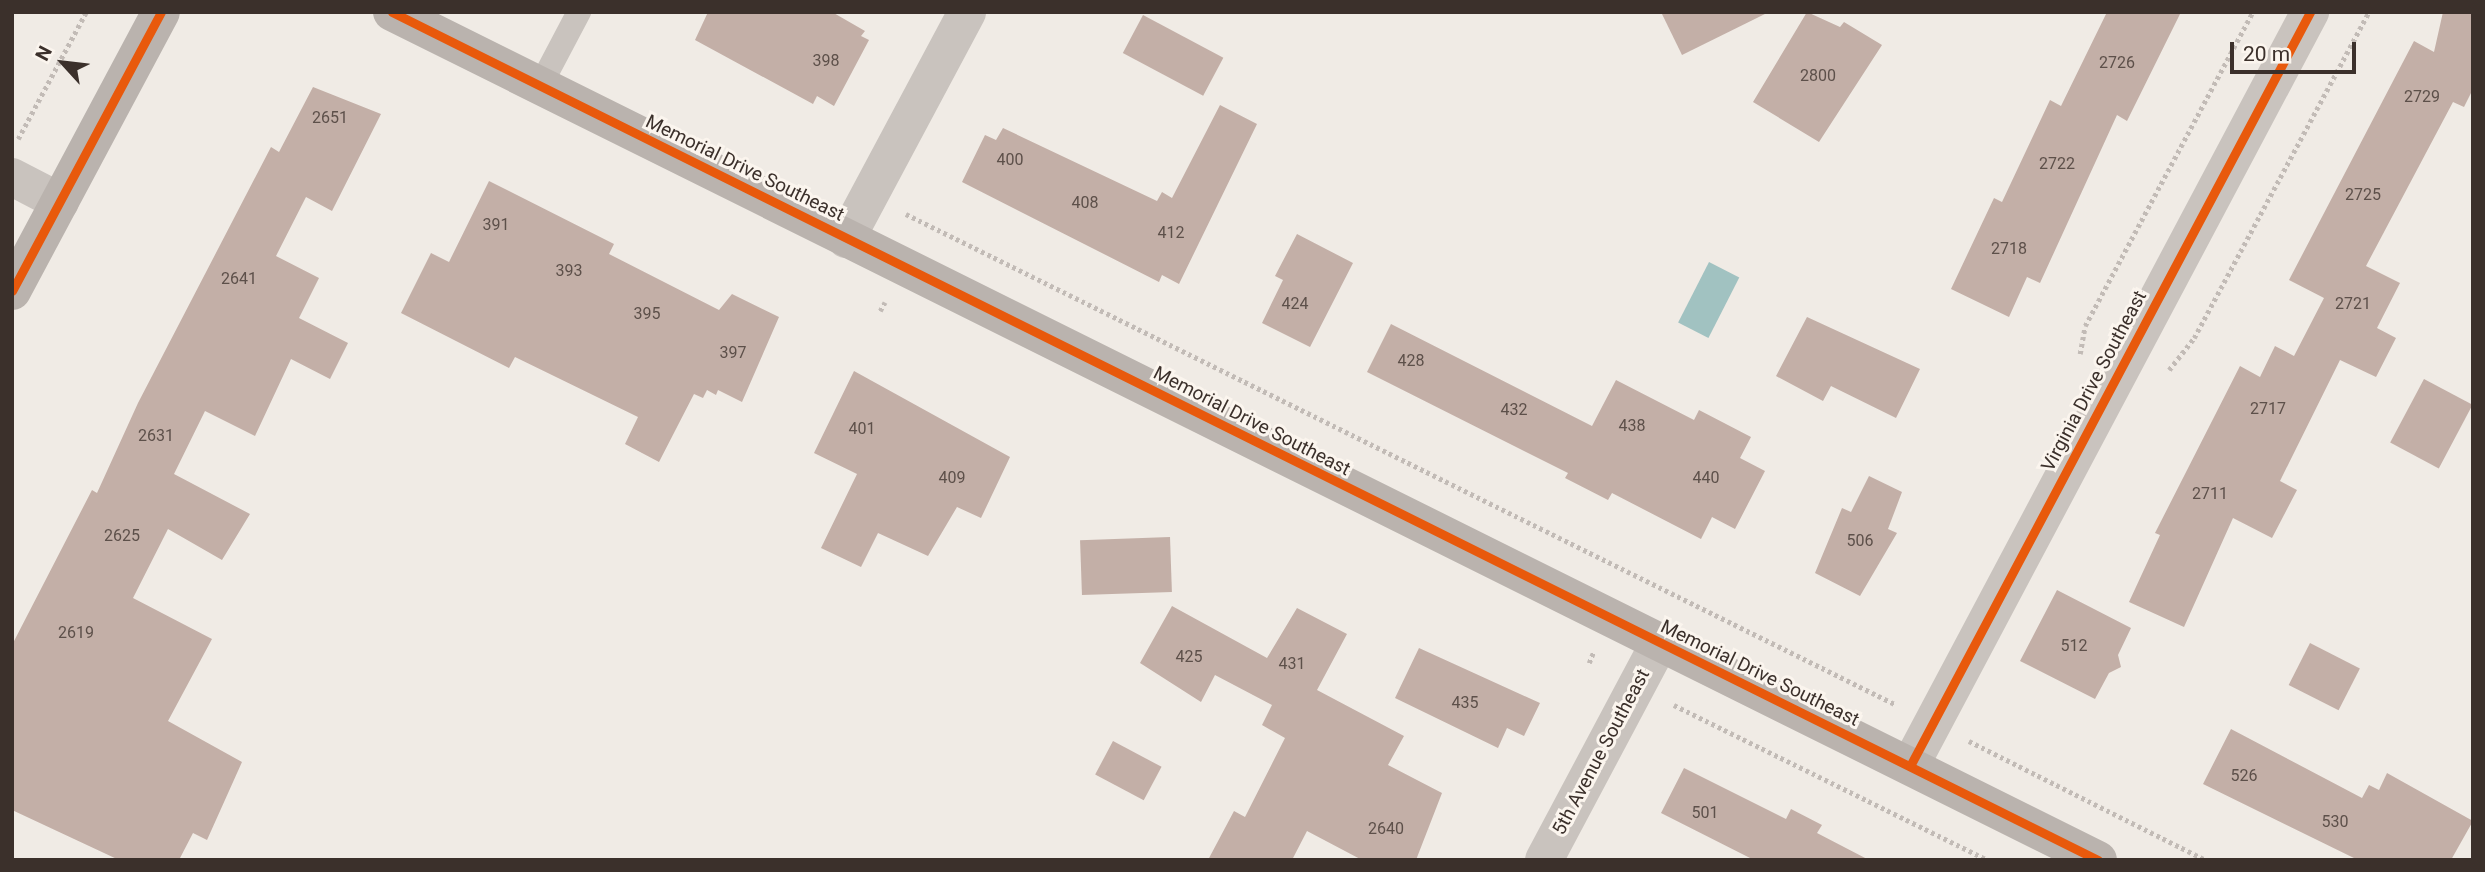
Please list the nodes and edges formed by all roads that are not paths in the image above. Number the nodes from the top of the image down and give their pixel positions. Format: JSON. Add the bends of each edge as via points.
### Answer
{"nodes":[{"id":1,"x":161,"y":12,"type":"edge"},
{"id":2,"x":392,"y":12,"type":"edge"},
{"id":3,"x":579,"y":12,"type":"edge"},
{"id":4,"x":967,"y":12,"type":"edge"},
{"id":5,"x":2309,"y":12,"type":"edge"},
{"id":6,"x":540,"y":86,"type":"junction"},
{"id":7,"x":12,"y":177,"type":"edge"},
{"id":8,"x":60,"y":202,"type":"junction"},
{"id":9,"x":846,"y":239,"type":"junction"},
{"id":10,"x":12,"y":291,"type":"edge"},
{"id":11,"x":1659,"y":644,"type":"junction"},
{"id":12,"x":1910,"y":766,"type":"junction"},
{"id":13,"x":1544,"y":860,"type":"edge"},
{"id":14,"x":2098,"y":860,"type":"edge"}],
"edges":[{"from":1,"to":8,"type":"street"},
{"from":2,"to":6,"type":"street","name":"Memorial Drive Southeast"},
{"from":3,"to":6,"type":"lane"},
{"from":4,"to":9,"type":"street"},
{"from":5,"to":12,"type":"street","name":"Virginia Drive Southeast"},
{"from":6,"to":9,"type":"street","name":"Memorial Drive Southeast"},
{"from":7,"to":8,"type":"street"},
{"from":8,"to":10,"type":"street"},
{"from":9,"to":11,"type":"street","name":"Memorial Drive Southeast"},
{"from":11,"to":12,"type":"street","name":"Memorial Drive Southeast"},
{"from":11,"to":13,"type":"street","name":"5th Avenue Southeast"},
{"from":12,"to":14,"type":"street","name":"Memorial Drive Southeast"}]}
